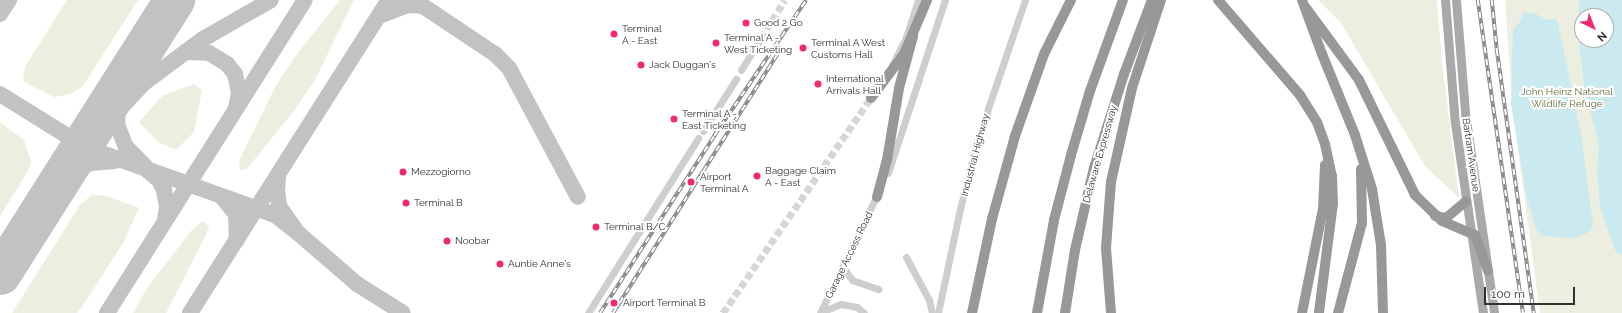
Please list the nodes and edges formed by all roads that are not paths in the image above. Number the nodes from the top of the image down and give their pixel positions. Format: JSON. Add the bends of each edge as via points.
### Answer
{"nodes":[{"id":1,"x":918,"y":0,"type":"edge"},
{"id":2,"x":927,"y":0,"type":"edge"},
{"id":3,"x":945,"y":0,"type":"edge"},
{"id":4,"x":1025,"y":0,"type":"edge"},
{"id":5,"x":1071,"y":0,"type":"edge"},
{"id":6,"x":1123,"y":0,"type":"edge"},
{"id":7,"x":1152,"y":0,"type":"edge"},
{"id":8,"x":1161,"y":0,"type":"edge"},
{"id":9,"x":1218,"y":0,"type":"edge"},
{"id":10,"x":1301,"y":0,"type":"edge"},
{"id":11,"x":1445,"y":0,"type":"edge"},
{"id":12,"x":1456,"y":0,"type":"edge"},
{"id":13,"x":913,"y":36,"type":"junction"},
{"id":14,"x":761,"y":38,"type":"tunnel mouth"},
{"id":15,"x":1269,"y":58,"type":"junction"},
{"id":16,"x":741,"y":70,"type":"dead end"},
{"id":17,"x":736,"y":79,"type":"dead end"},
{"id":18,"x":871,"y":98,"type":"joint"},
{"id":19,"x":1343,"y":106,"type":"junction"},
{"id":20,"x":703,"y":131,"type":"dead end"},
{"id":21,"x":698,"y":138,"type":"dead end"},
{"id":22,"x":877,"y":197,"type":"junction"},
{"id":23,"x":1466,"y":201,"type":"junction"},
{"id":24,"x":1435,"y":216,"type":"junction"},
{"id":25,"x":1471,"y":232,"type":"junction"},
{"id":26,"x":906,"y":257,"type":"dead end"},
{"id":27,"x":843,"y":267,"type":"junction"},
{"id":28,"x":1488,"y":271,"type":"junction"},
{"id":29,"x":878,"y":289,"type":"dead end"},
{"id":30,"x":588,"y":313,"type":"edge"},
{"id":31,"x":820,"y":313,"type":"edge"},
{"id":32,"x":864,"y":313,"type":"edge"},
{"id":33,"x":932,"y":313,"type":"edge"},
{"id":34,"x":938,"y":313,"type":"edge"},
{"id":35,"x":972,"y":313,"type":"edge"},
{"id":36,"x":1037,"y":313,"type":"edge"},
{"id":37,"x":1065,"y":313,"type":"edge"},
{"id":38,"x":1111,"y":313,"type":"edge"},
{"id":39,"x":1302,"y":313,"type":"edge"},
{"id":40,"x":1319,"y":313,"type":"edge"},
{"id":41,"x":1338,"y":313,"type":"edge"},
{"id":42,"x":1383,"y":313,"type":"edge"},
{"id":43,"x":1483,"y":313,"type":"edge"},
{"id":44,"x":1494,"y":313,"type":"edge"}],
"edges":[{"from":1,"to":18,"type":"street","via":[[900,48]]},
{"from":2,"to":13,"type":"highway"},
{"from":3,"to":22,"type":"street","name":"Garage Access Road","via":[[889,170]]},
{"from":4,"to":34,"type":"street","name":"Industrial Highway","via":[[978,142]]},
{"from":5,"to":35,"type":"highway","via":[[1042,59],[1015,136],[992,219]]},
{"from":6,"to":36,"type":"highway","via":[[1090,91],[1071,155],[1051,235]]},
{"from":7,"to":37,"type":"highway","name":"Delaware Expressway","via":[[1124,74],[1094,168],[1075,250]]},
{"from":8,"to":38,"type":"highway","via":[[1132,88],[1109,192],[1106,262]]},
{"from":9,"to":15,"type":"highway"},
{"from":10,"to":19,"type":"highway","bridge":true},
{"from":10,"to":24,"type":"highway","via":[[1355,73],[1412,191]]},
{"from":11,"to":23,"type":"main road","name":"Bartram Avenue","via":[[1449,70]]},
{"from":12,"to":28,"type":"main road","name":"Bartram Avenue","via":[[1465,113]]},
{"from":13,"to":18,"type":"highway","via":[[896,67]]},
{"from":13,"to":22,"type":"highway","via":[[899,88],[887,160]]},
{"from":14,"to":16,"type":"street"},
{"from":15,"to":39,"type":"highway","via":[[1309,116],[1320,141],[1325,164],[1323,209]]},
{"from":15,"to":40,"type":"highway","via":[[1293,85],[1314,116],[1323,136],[1331,167],[1332,213]]},
{"from":17,"to":20,"type":"street"},
{"from":19,"to":41,"type":"highway","via":[[1359,160],[1364,204],[1359,241]]},
{"from":19,"to":42,"type":"highway","via":[[1359,146],[1374,203],[1382,260]]},
{"from":21,"to":30,"type":"street"},
{"from":22,"to":27,"type":"street","name":"Garage Access Road"},
{"from":23,"to":24,"type":"highway","via":[[1446,218]]},
{"from":23,"to":25,"type":"main road","name":"Bartram Avenue"},
{"from":24,"to":25,"type":"highway","via":[[1453,227]]},
{"from":25,"to":28,"type":"highway","via":[[1475,234]]},
{"from":25,"to":43,"type":"main road","name":"Bartram Avenue"},
{"from":26,"to":33,"type":"street","via":[[929,300]]},
{"from":27,"to":29,"type":"street","via":[[852,280]]},
{"from":27,"to":31,"type":"street","name":"Garage Access Road"},
{"from":28,"to":44,"type":"main road","name":"Bartram Avenue"},
{"from":31,"to":32,"type":"street","via":[[841,304],[857,307]]}]}
